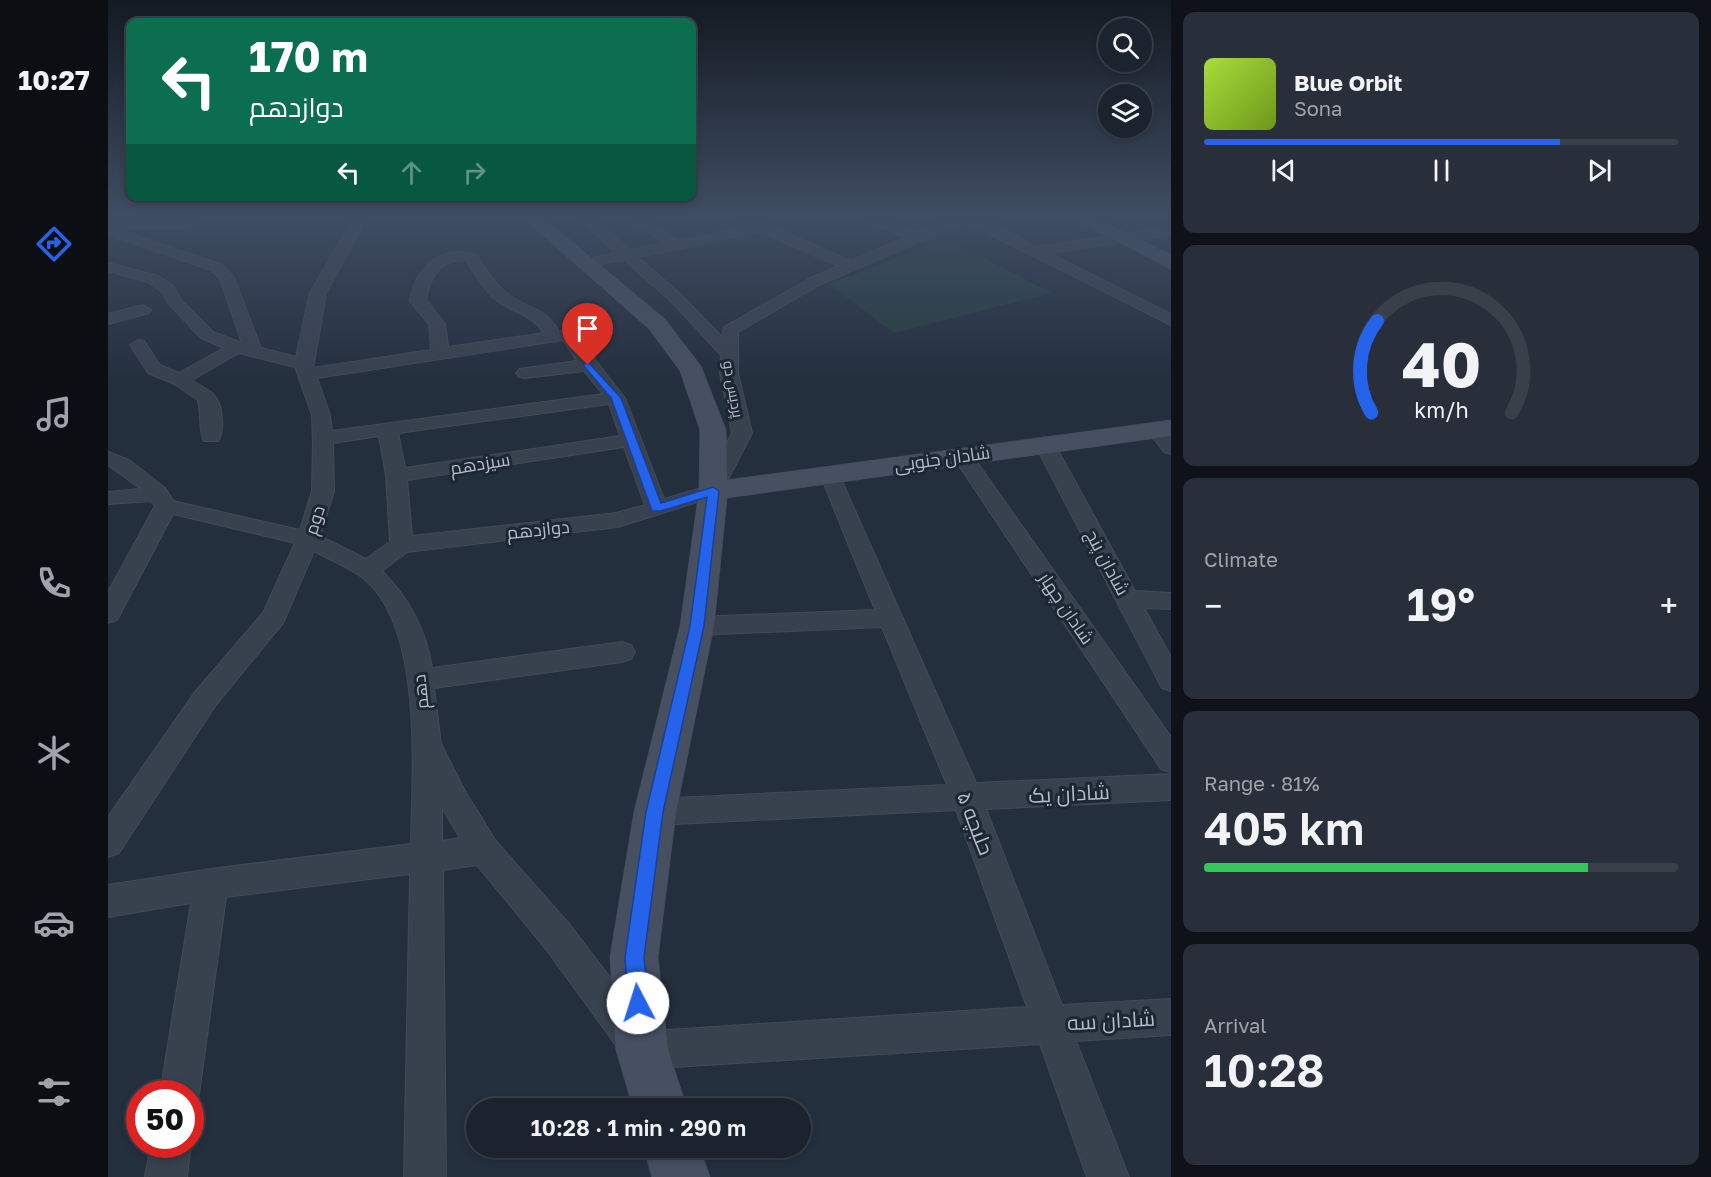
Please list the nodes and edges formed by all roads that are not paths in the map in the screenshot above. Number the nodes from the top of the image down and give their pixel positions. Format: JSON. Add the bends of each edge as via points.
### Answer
{"nodes":[{"id":1,"x":123,"y":270,"type":"edge"},
{"id":2,"x":219,"y":270,"type":"edge"},
{"id":3,"x":331,"y":270,"type":"edge"},
{"id":4,"x":428,"y":270,"type":"edge"},
{"id":5,"x":480,"y":270,"type":"edge"},
{"id":6,"x":591,"y":270,"type":"edge"},
{"id":7,"x":644,"y":270,"type":"edge"},
{"id":8,"x":845,"y":270,"type":"edge"},
{"id":9,"x":1072,"y":270,"type":"edge"},
{"id":10,"x":143,"y":310,"type":"dead end"},
{"id":11,"x":108,"y":319,"type":"edge"},
{"id":12,"x":1171,"y":320,"type":"edge"},
{"id":13,"x":590,"y":331,"type":"dead end"},
{"id":14,"x":561,"y":336,"type":"junction"},
{"id":15,"x":138,"y":345,"type":"dead end"},
{"id":16,"x":246,"y":350,"type":"junction"},
{"id":17,"x":728,"y":352,"type":"junction"},
{"id":18,"x":440,"y":354,"type":"junction"},
{"id":19,"x":588,"y":365,"type":"junction"},
{"id":20,"x":305,"y":369,"type":"junction"},
{"id":21,"x":525,"y":373,"type":"dead end"},
{"id":22,"x":180,"y":380,"type":"junction"},
{"id":23,"x":616,"y":398,"type":"junction"},
{"id":24,"x":388,"y":430,"type":"junction"},
{"id":25,"x":1166,"y":435,"type":"edge"},
{"id":26,"x":211,"y":437,"type":"dead end"},
{"id":27,"x":323,"y":438,"type":"junction"},
{"id":28,"x":633,"y":440,"type":"junction"},
{"id":29,"x":1044,"y":443,"type":"junction"},
{"id":30,"x":962,"y":455,"type":"junction"},
{"id":31,"x":108,"y":458,"type":"edge"},
{"id":32,"x":830,"y":474,"type":"junction"},
{"id":33,"x":396,"y":475,"type":"junction"},
{"id":34,"x":713,"y":491,"type":"junction"},
{"id":35,"x":108,"y":498,"type":"edge"},
{"id":36,"x":163,"y":500,"type":"junction"},
{"id":37,"x":657,"y":508,"type":"junction"},
{"id":38,"x":308,"y":539,"type":"junction"},
{"id":39,"x":401,"y":545,"type":"junction"},
{"id":40,"x":368,"y":570,"type":"junction"},
{"id":41,"x":1127,"y":599,"type":"junction"},
{"id":42,"x":1171,"y":601,"type":"edge"},
{"id":43,"x":108,"y":614,"type":"edge"},
{"id":44,"x":891,"y":618,"type":"junction"},
{"id":45,"x":697,"y":626,"type":"junction"},
{"id":46,"x":622,"y":652,"type":"dead end"},
{"id":47,"x":419,"y":680,"type":"junction"},
{"id":48,"x":1171,"y":681,"type":"edge"},
{"id":49,"x":427,"y":744,"type":"junction"},
{"id":50,"x":1171,"y":760,"type":"edge"},
{"id":51,"x":1171,"y":787,"type":"edge"},
{"id":52,"x":967,"y":798,"type":"junction"},
{"id":53,"x":654,"y":812,"type":"junction"},
{"id":54,"x":108,"y":843,"type":"edge"},
{"id":55,"x":484,"y":850,"type":"junction"},
{"id":56,"x":426,"y":858,"type":"junction"},
{"id":57,"x":211,"y":884,"type":"junction"},
{"id":58,"x":108,"y":901,"type":"edge"},
{"id":59,"x":1171,"y":1017,"type":"edge"},
{"id":60,"x":1051,"y":1023,"type":"junction"},
{"id":61,"x":642,"y":1050,"type":"junction"},
{"id":62,"x":181,"y":1080,"type":"edge"},
{"id":63,"x":657,"y":1098,"type":"edge"},
{"id":64,"x":169,"y":1158,"type":"edge"},
{"id":65,"x":675,"y":1158,"type":"edge"},
{"id":66,"x":166,"y":1177,"type":"edge"},
{"id":67,"x":425,"y":1177,"type":"edge"},
{"id":68,"x":681,"y":1177,"type":"edge"},
{"id":69,"x":1108,"y":1177,"type":"edge"}],
"edges":[{"from":1,"to":16,"type":"street","via":[[153,279],[168,289],[207,335]]},
{"from":2,"to":16,"type":"street","via":[[227,278]]},
{"from":3,"to":20,"type":"street","via":[[318,293]]},
{"from":4,"to":18,"type":"street","via":[[418,301],[438,321],[442,332]]},
{"from":5,"to":14,"type":"street","via":[[498,294],[533,312]]},
{"from":6,"to":34,"type":"main road","via":[[657,324],[693,371],[713,430]]},
{"from":7,"to":17,"type":"street"},
{"from":8,"to":17,"type":"street","via":[[814,282],[730,330]]},
{"from":9,"to":12,"type":"street"},
{"from":10,"to":11,"type":"street"},
{"from":13,"to":14,"type":"street"},
{"from":14,"to":18,"type":"street"},
{"from":14,"to":19,"type":"street"},
{"from":15,"to":22,"type":"street","via":[[153,369]]},
{"from":16,"to":20,"type":"street"},
{"from":16,"to":22,"type":"street"},
{"from":17,"to":34,"type":"street","name":"پردیس دو","via":[[742,433]]},
{"from":18,"to":20,"type":"street"},
{"from":19,"to":21,"type":"street"},
{"from":19,"to":23,"type":"street"},
{"from":20,"to":27,"type":"street","name":"دوم","via":[[321,415]]},
{"from":22,"to":26,"type":"street","via":[[207,398],[212,417]]},
{"from":23,"to":24,"type":"street"},
{"from":23,"to":28,"type":"street"},
{"from":24,"to":27,"type":"street"},
{"from":24,"to":33,"type":"street"},
{"from":25,"to":29,"type":"main road","name":"شادان جنوبی"},
{"from":27,"to":38,"type":"street","name":"دوم","via":[[323,491]]},
{"from":28,"to":33,"type":"street","name":"سیزدهم"},
{"from":28,"to":37,"type":"street"},
{"from":29,"to":30,"type":"main road","name":"شادان جنوبی"},
{"from":29,"to":41,"type":"street","name":"شادان پنج"},
{"from":30,"to":32,"type":"main road","name":"شادان جنوبی"},
{"from":30,"to":50,"type":"street","name":"شادان چهار"},
{"from":31,"to":36,"type":"street","name":"دهم","via":[[122,464]]},
{"from":32,"to":34,"type":"main road","name":"شادان جنوبی"},
{"from":32,"to":44,"type":"street","name":"حلبچه ۵"},
{"from":33,"to":39,"type":"street"},
{"from":34,"to":37,"type":"street","name":"دوازدهم"},
{"from":34,"to":45,"type":"main road"},
{"from":35,"to":36,"type":"street"},
{"from":36,"to":38,"type":"street","name":"دهم"},
{"from":36,"to":43,"type":"street"},
{"from":37,"to":39,"type":"street","name":"دوازدهم","via":[[618,520]]},
{"from":38,"to":40,"type":"street","name":"دهم"},
{"from":38,"to":54,"type":"street","name":"دوم","via":[[274,617],[205,699]]},
{"from":39,"to":40,"type":"street"},
{"from":40,"to":47,"type":"street","name":"دهم","via":[[389,592],[405,620],[417,654]]},
{"from":41,"to":42,"type":"street"},
{"from":41,"to":48,"type":"street","name":"شادان پنج"},
{"from":44,"to":45,"type":"street"},
{"from":44,"to":52,"type":"street","name":"حلبچه ۵"},
{"from":45,"to":53,"type":"main road"},
{"from":46,"to":47,"type":"street"},
{"from":47,"to":49,"type":"street","name":"دهم"},
{"from":49,"to":55,"type":"street","name":"دهم"},
{"from":49,"to":56,"type":"street"},
{"from":51,"to":52,"type":"street","name":"شادان یک"},
{"from":52,"to":53,"type":"street","name":"شادان یک"},
{"from":52,"to":60,"type":"street","name":"حلبچه ۵"},
{"from":53,"to":61,"type":"main road","via":[[634,957]]},
{"from":55,"to":56,"type":"street"},
{"from":55,"to":61,"type":"street","name":"دهم","via":[[558,937]]},
{"from":56,"to":57,"type":"street"},
{"from":56,"to":67,"type":"street"},
{"from":57,"to":58,"type":"street"},
{"from":57,"to":62,"type":"street"},
{"from":59,"to":60,"type":"street","name":"شادان سه"},
{"from":60,"to":61,"type":"street","name":"شادان سه"},
{"from":60,"to":69,"type":"street","name":"حلبچه ۵"},
{"from":61,"to":63,"type":"main road"},
{"from":64,"to":66,"type":"street"},
{"from":65,"to":68,"type":"main road"}]}
